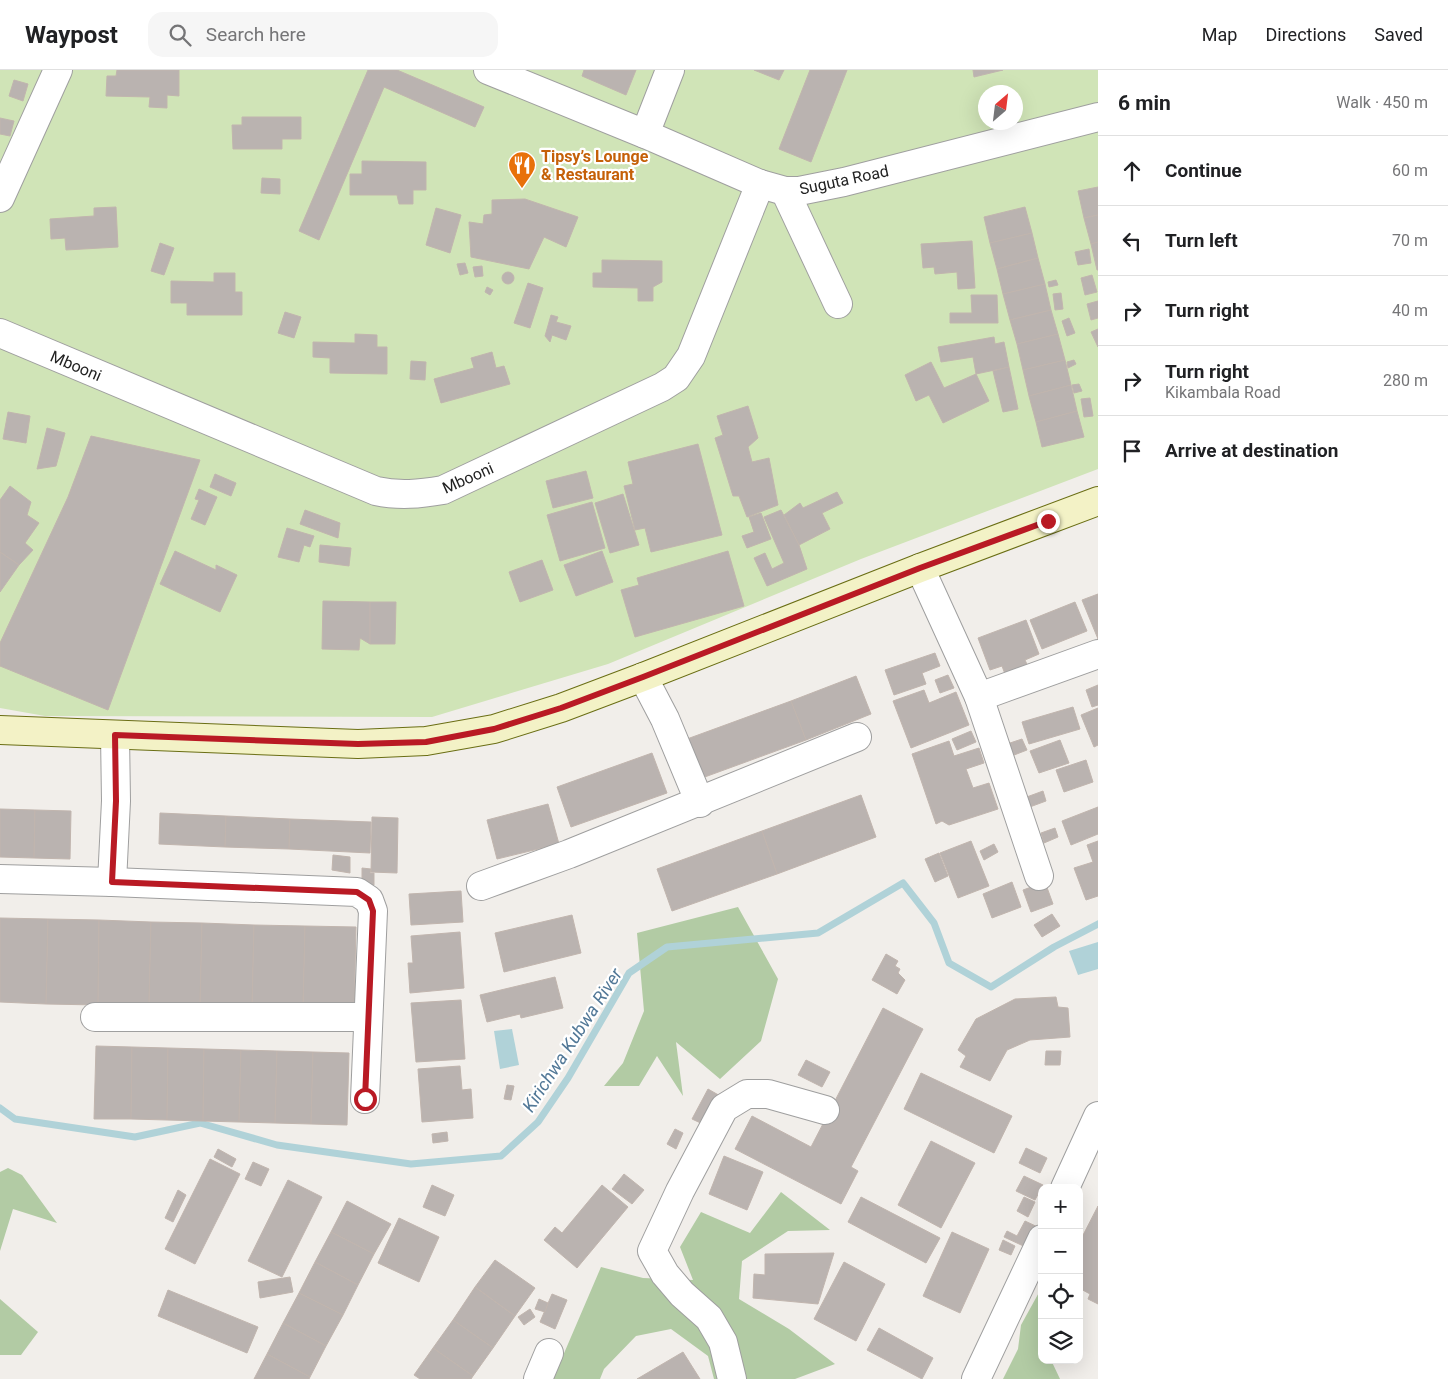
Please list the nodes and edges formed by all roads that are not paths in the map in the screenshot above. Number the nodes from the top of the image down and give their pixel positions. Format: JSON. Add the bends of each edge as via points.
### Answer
{"nodes":[{"id":1,"x":58,"y":70,"type":"edge"},
{"id":2,"x":488,"y":70,"type":"edge"},
{"id":3,"x":670,"y":70,"type":"edge"},
{"id":4,"x":1098,"y":117,"type":"edge"},
{"id":5,"x":645,"y":134,"type":"junction"},
{"id":6,"x":760,"y":184,"type":"junction"},
{"id":7,"x":785,"y":191,"type":"junction"},
{"id":8,"x":0,"y":198,"type":"edge"},
{"id":9,"x":838,"y":304,"type":"dead end"},
{"id":10,"x":0,"y":333,"type":"edge"},
{"id":11,"x":1098,"y":501,"type":"edge"},
{"id":12,"x":920,"y":568,"type":"junction"},
{"id":13,"x":1098,"y":654,"type":"edge"},
{"id":14,"x":643,"y":677,"type":"junction"},
{"id":15,"x":979,"y":697,"type":"junction"},
{"id":16,"x":0,"y":730,"type":"edge"},
{"id":17,"x":115,"y":735,"type":"junction"},
{"id":18,"x":858,"y":737,"type":"dead end"},
{"id":19,"x":700,"y":802,"type":"junction"},
{"id":20,"x":1039,"y":876,"type":"dead end"},
{"id":21,"x":0,"y":879,"type":"edge"},
{"id":22,"x":112,"y":882,"type":"junction"},
{"id":23,"x":481,"y":886,"type":"dead end"},
{"id":24,"x":95,"y":1017,"type":"dead end"},
{"id":25,"x":367,"y":1017,"type":"junction"},
{"id":26,"x":365,"y":1099,"type":"dead end"},
{"id":27,"x":825,"y":1110,"type":"dead end"},
{"id":28,"x":1098,"y":1116,"type":"edge"},
{"id":29,"x":1067,"y":1184,"type":"edge"},
{"id":30,"x":1038,"y":1247,"type":"edge"},
{"id":31,"x":549,"y":1352,"type":"dead end"},
{"id":32,"x":538,"y":1379,"type":"edge"},
{"id":33,"x":732,"y":1379,"type":"edge"},
{"id":34,"x":976,"y":1379,"type":"edge"}],
"edges":[{"from":1,"to":8,"type":"street"},
{"from":2,"to":5,"type":"street","name":"Suguta Road"},
{"from":3,"to":5,"type":"street"},
{"from":4,"to":7,"type":"street","name":"Suguta Road","via":[[844,182]]},
{"from":5,"to":6,"type":"street","name":"Suguta Road"},
{"from":6,"to":7,"type":"street","name":"Suguta Road"},
{"from":6,"to":10,"type":"street","name":"Mbooni","via":[[691,356],[676,378],[443,490],[419,495],[376,491]]},
{"from":7,"to":9,"type":"street"},
{"from":11,"to":12,"type":"main road"},
{"from":12,"to":14,"type":"main road"},
{"from":12,"to":15,"type":"street"},
{"from":13,"to":15,"type":"street"},
{"from":14,"to":17,"type":"main road","via":[[494,729],[426,742],[358,744]]},
{"from":14,"to":19,"type":"street","via":[[665,719]]},
{"from":15,"to":20,"type":"street"},
{"from":16,"to":17,"type":"main road"},
{"from":17,"to":22,"type":"street"},
{"from":18,"to":19,"type":"street"},
{"from":19,"to":23,"type":"street"},
{"from":21,"to":22,"type":"street"},
{"from":22,"to":25,"type":"street","via":[[357,892],[369,900],[373,911]]},
{"from":24,"to":25,"type":"street"},
{"from":25,"to":26,"type":"street"},
{"from":27,"to":33,"type":"street","via":[[768,1094],[747,1094],[724,1108],[652,1251],[682,1294],[709,1318],[723,1342]]},
{"from":28,"to":29,"type":"street"},
{"from":30,"to":34,"type":"street"},
{"from":31,"to":32,"type":"street"}]}
